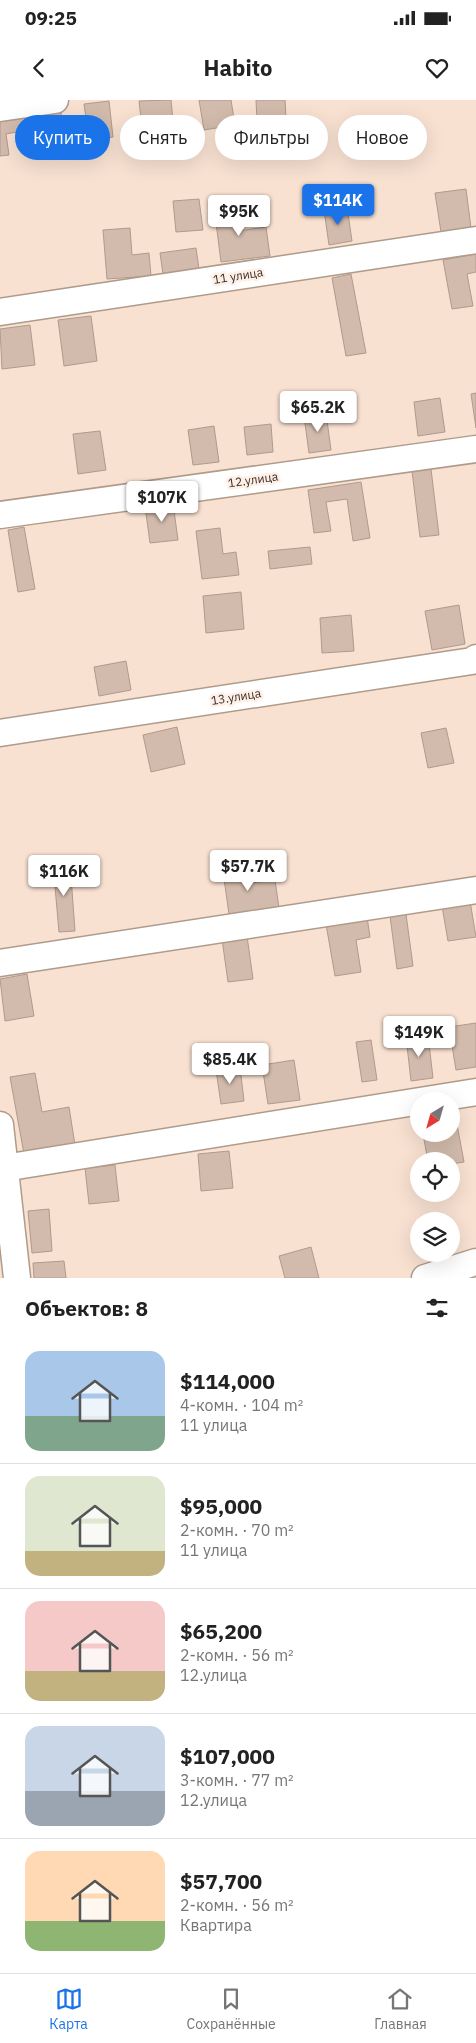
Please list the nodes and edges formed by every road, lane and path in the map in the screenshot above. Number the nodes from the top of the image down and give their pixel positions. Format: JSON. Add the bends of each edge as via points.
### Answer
{"nodes":[{"id":1,"x":55,"y":100,"type":"edge"},
{"id":2,"x":0,"y":108,"type":"edge"},
{"id":3,"x":476,"y":240,"type":"edge"},
{"id":4,"x":0,"y":312,"type":"edge"},
{"id":5,"x":476,"y":449,"type":"edge"},
{"id":6,"x":0,"y":515,"type":"edge"},
{"id":7,"x":475,"y":667,"type":"edge"},
{"id":8,"x":0,"y":733,"type":"edge"},
{"id":9,"x":476,"y":890,"type":"edge"},
{"id":10,"x":0,"y":963,"type":"edge"},
{"id":11,"x":476,"y":1092,"type":"edge"},
{"id":12,"x":0,"y":1125,"type":"edge"},
{"id":13,"x":3,"y":1177,"type":"edge"},
{"id":14,"x":476,"y":1262,"type":"edge"},
{"id":15,"x":18,"y":1278,"type":"edge"},
{"id":16,"x":425,"y":1278,"type":"edge"}],
"edges":[{"from":1,"to":2,"type":"street"},
{"from":3,"to":4,"type":"street","name":"11 улица"},
{"from":5,"to":6,"type":"street","name":"12.улица"},
{"from":7,"to":8,"type":"street","name":"13.улица"},
{"from":9,"to":10,"type":"street"},
{"from":11,"to":13,"type":"street"},
{"from":12,"to":13,"type":"street"},
{"from":13,"to":15,"type":"street"},
{"from":14,"to":16,"type":"street"}]}
